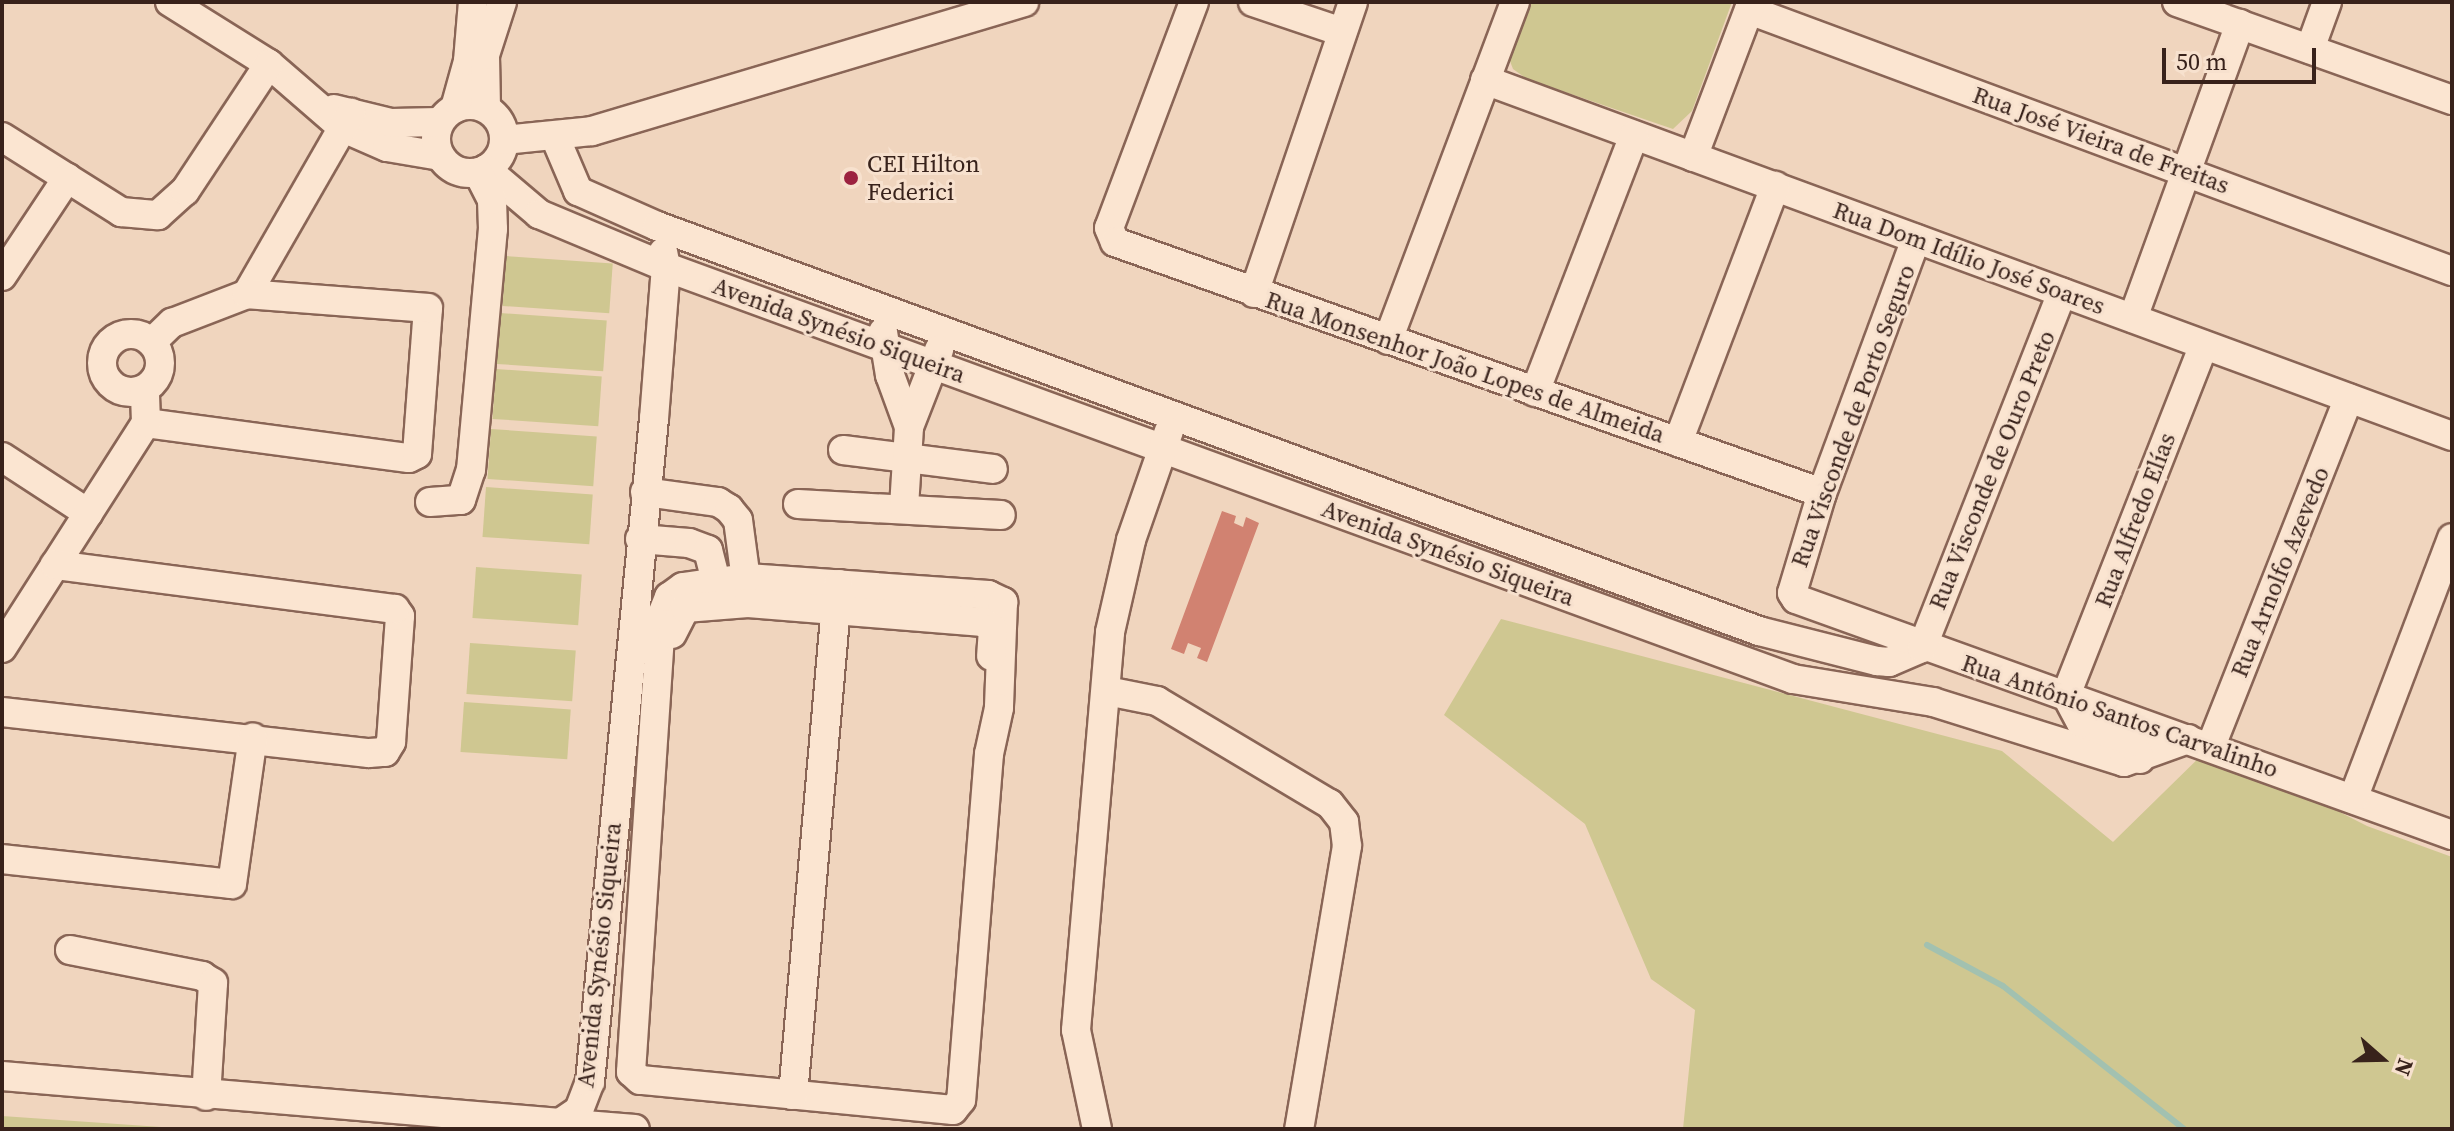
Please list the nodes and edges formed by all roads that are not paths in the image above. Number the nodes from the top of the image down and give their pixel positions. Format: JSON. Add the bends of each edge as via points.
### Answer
{"nodes":[{"id":1,"x":170,"y":2,"type":"edge"},
{"id":2,"x":473,"y":2,"type":"edge"},
{"id":3,"x":502,"y":2,"type":"edge"},
{"id":4,"x":1024,"y":2,"type":"edge"},
{"id":5,"x":1194,"y":2,"type":"edge"},
{"id":6,"x":1253,"y":2,"type":"edge"},
{"id":7,"x":1353,"y":2,"type":"edge"},
{"id":8,"x":1515,"y":2,"type":"edge"},
{"id":9,"x":2177,"y":2,"type":"edge"},
{"id":10,"x":2327,"y":2,"type":"edge"},
{"id":11,"x":1751,"y":6,"type":"edge"},
{"id":12,"x":990,"y":7,"type":"edge"},
{"id":13,"x":2240,"y":24,"type":"junction"},
{"id":14,"x":1342,"y":32,"type":"junction"},
{"id":15,"x":2310,"y":49,"type":"junction"},
{"id":16,"x":269,"y":64,"type":"junction"},
{"id":17,"x":1485,"y":80,"type":"junction"},
{"id":18,"x":2451,"y":98,"type":"edge"},
{"id":19,"x":486,"y":108,"type":"junction"},
{"id":20,"x":447,"y":115,"type":"junction"},
{"id":21,"x":347,"y":120,"type":"junction"},
{"id":22,"x":1634,"y":135,"type":"junction"},
{"id":23,"x":2,"y":137,"type":"edge"},
{"id":24,"x":556,"y":143,"type":"junction"},
{"id":25,"x":440,"y":156,"type":"junction"},
{"id":26,"x":1693,"y":157,"type":"junction"},
{"id":27,"x":491,"y":160,"type":"junction"},
{"id":28,"x":2186,"y":172,"type":"junction"},
{"id":29,"x":67,"y":178,"type":"junction"},
{"id":30,"x":1775,"y":186,"type":"junction"},
{"id":31,"x":578,"y":191,"type":"junction"},
{"id":32,"x":550,"y":219,"type":"junction"},
{"id":33,"x":657,"y":226,"type":"junction"},
{"id":34,"x":1916,"y":239,"type":"junction"},
{"id":35,"x":666,"y":267,"type":"junction"},
{"id":36,"x":2452,"y":271,"type":"edge"},
{"id":37,"x":2,"y":276,"type":"edge"},
{"id":38,"x":1254,"y":293,"type":"junction"},
{"id":39,"x":2062,"y":293,"type":"junction"},
{"id":40,"x":247,"y":294,"type":"junction"},
{"id":41,"x":886,"y":309,"type":"junction"},
{"id":42,"x":2133,"y":318,"type":"junction"},
{"id":43,"x":946,"y":330,"type":"junction"},
{"id":44,"x":1388,"y":340,"type":"junction"},
{"id":45,"x":152,"y":342,"type":"junction"},
{"id":46,"x":882,"y":344,"type":"junction"},
{"id":47,"x":2204,"y":345,"type":"junction"},
{"id":48,"x":934,"y":365,"type":"junction"},
{"id":49,"x":145,"y":389,"type":"junction"},
{"id":50,"x":1535,"y":392,"type":"junction"},
{"id":51,"x":2349,"y":398,"type":"junction"},
{"id":52,"x":1174,"y":415,"type":"junction"},
{"id":53,"x":146,"y":423,"type":"junction"},
{"id":54,"x":909,"y":427,"type":"junction"},
{"id":55,"x":2452,"y":436,"type":"edge"},
{"id":56,"x":1678,"y":442,"type":"junction"},
{"id":57,"x":1163,"y":449,"type":"junction"},
{"id":58,"x":843,"y":450,"type":"dead end"},
{"id":59,"x":2,"y":457,"type":"edge"},
{"id":60,"x":907,"y":459,"type":"junction"},
{"id":61,"x":993,"y":469,"type":"dead end"},
{"id":62,"x":645,"y":492,"type":"junction"},
{"id":63,"x":1822,"y":493,"type":"junction"},
{"id":64,"x":430,"y":502,"type":"dead end"},
{"id":65,"x":798,"y":504,"type":"dead end"},
{"id":66,"x":904,"y":507,"type":"junction"},
{"id":67,"x":88,"y":513,"type":"junction"},
{"id":68,"x":1001,"y":515,"type":"dead end"},
{"id":69,"x":2452,"y":538,"type":"edge"},
{"id":70,"x":640,"y":539,"type":"junction"},
{"id":71,"x":55,"y":565,"type":"junction"},
{"id":72,"x":733,"y":591,"type":"junction"},
{"id":73,"x":1792,"y":593,"type":"joint"},
{"id":74,"x":837,"y":598,"type":"junction"},
{"id":75,"x":5,"y":636,"type":"edge"},
{"id":76,"x":1922,"y":648,"type":"junction"},
{"id":77,"x":1107,"y":691,"type":"junction"},
{"id":78,"x":2066,"y":695,"type":"junction"},
{"id":79,"x":2,"y":712,"type":"edge"},
{"id":80,"x":253,"y":737,"type":"junction"},
{"id":81,"x":2200,"y":742,"type":"junction"},
{"id":82,"x":2140,"y":759,"type":"junction"},
{"id":83,"x":2353,"y":799,"type":"junction"},
{"id":84,"x":2452,"y":835,"type":"edge"},
{"id":85,"x":2,"y":859,"type":"edge"},
{"id":86,"x":70,"y":950,"type":"dead end"},
{"id":87,"x":2,"y":1076,"type":"edge"},
{"id":88,"x":793,"y":1095,"type":"junction"},
{"id":89,"x":206,"y":1096,"type":"junction"},
{"id":90,"x":560,"y":1123,"type":"junction"},
{"id":91,"x":635,"y":1129,"type":"edge"},
{"id":92,"x":1097,"y":1129,"type":"edge"},
{"id":93,"x":1299,"y":1129,"type":"edge"}],
"edges":[{"from":1,"to":16,"type":"street"},
{"from":2,"to":20,"type":"street","via":[[468,61]]},
{"from":3,"to":19,"type":"street","via":[[485,55]]},
{"from":4,"to":12,"type":"street"},
{"from":5,"to":38,"type":"street","name":"Rua Monsenhor João Lopes de Almeida","via":[[1109,228],[1111,237]]},
{"from":6,"to":14,"type":"street"},
{"from":7,"to":14,"type":"street"},
{"from":8,"to":17,"type":"street"},
{"from":9,"to":13,"type":"street"},
{"from":10,"to":15,"type":"street"},
{"from":11,"to":26,"type":"street"},
{"from":11,"to":28,"type":"street","name":"Rua José Vieira de Freitas"},
{"from":12,"to":24,"type":"street"},
{"from":13,"to":15,"type":"street"},
{"from":13,"to":28,"type":"street"},
{"from":14,"to":38,"type":"street"},
{"from":15,"to":18,"type":"street"},
{"from":16,"to":21,"type":"street"},
{"from":16,"to":29,"type":"street","via":[[185,191],[158,215],[121,212]]},
{"from":17,"to":22,"type":"street","name":"Rua Dom Idílio José Soares"},
{"from":17,"to":44,"type":"street"},
{"from":19,"to":20,"type":"street"},
{"from":19,"to":27,"type":"street","via":[[499,122]]},
{"from":20,"to":21,"type":"street","via":[[391,123]]},
{"from":20,"to":25,"type":"street"},
{"from":21,"to":25,"type":"street","via":[[387,147]]},
{"from":21,"to":40,"type":"street"},
{"from":22,"to":26,"type":"street","name":"Rua Dom Idílio José Soares"},
{"from":22,"to":50,"type":"street"},
{"from":23,"to":29,"type":"street"},
{"from":24,"to":27,"type":"street"},
{"from":24,"to":31,"type":"street"},
{"from":25,"to":27,"type":"street","via":[[452,169]]},
{"from":26,"to":30,"type":"street","name":"Rua Dom Idílio José Soares"},
{"from":27,"to":32,"type":"street","name":"Avenida Synésio Siqueira","via":[[513,196]]},
{"from":27,"to":64,"type":"street","via":[[493,229],[471,470],[461,500]]},
{"from":28,"to":36,"type":"street","name":"Rua José Vieira de Freitas"},
{"from":28,"to":42,"type":"street"},
{"from":29,"to":37,"type":"street"},
{"from":30,"to":34,"type":"street","name":"Rua Dom Idílio José Soares"},
{"from":30,"to":56,"type":"street"},
{"from":31,"to":32,"type":"street"},
{"from":31,"to":33,"type":"street","name":"Avenida Synésio Siqueira"},
{"from":32,"to":35,"type":"street","name":"Avenida Synésio Siqueira"},
{"from":33,"to":35,"type":"street","name":"Avenida Synésio Siqueira"},
{"from":33,"to":41,"type":"street","name":"Avenida Synésio Siqueira"},
{"from":34,"to":39,"type":"street","name":"Rua Dom Idílio José Soares"},
{"from":34,"to":63,"type":"street","name":"Rua Visconde de Porto Seguro"},
{"from":35,"to":46,"type":"street","name":"Avenida Synésio Siqueira"},
{"from":35,"to":62,"type":"street","name":"Avenida Synésio Siqueira"},
{"from":38,"to":44,"type":"street","name":"Rua Monsenhor João Lopes de Almeida"},
{"from":39,"to":42,"type":"street","name":"Rua Dom Idílio José Soares"},
{"from":39,"to":76,"type":"street","name":"Rua Visconde de Ouro Preto"},
{"from":40,"to":45,"type":"street","via":[[172,323]]},
{"from":40,"to":53,"type":"street","via":[[428,308],[417,454],[409,458]]},
{"from":41,"to":43,"type":"street","name":"Avenida Synésio Siqueira"},
{"from":41,"to":46,"type":"street"},
{"from":42,"to":47,"type":"street","name":"Rua Dom Idílio José Soares"},
{"from":43,"to":48,"type":"street"},
{"from":43,"to":52,"type":"street","name":"Avenida Synésio Siqueira"},
{"from":44,"to":50,"type":"street","name":"Rua Monsenhor João Lopes de Almeida"},
{"from":45,"to":49,"type":"street","via":[[159,374]]},
{"from":45,"to":49,"type":"street","via":[[123,335],[107,347],[102,361],[114,387],[126,392]]},
{"from":46,"to":48,"type":"street","name":"Avenida Synésio Siqueira"},
{"from":46,"to":54,"type":"street"},
{"from":47,"to":51,"type":"street","name":"Rua Dom Idílio José Soares"},
{"from":47,"to":78,"type":"street","name":"Rua Alfredo Elías"},
{"from":48,"to":54,"type":"street"},
{"from":48,"to":57,"type":"street","name":"Avenida Synésio Siqueira"},
{"from":49,"to":53,"type":"street"},
{"from":50,"to":56,"type":"street","name":"Rua Monsenhor João Lopes de Almeida"},
{"from":51,"to":55,"type":"street","name":"Rua Dom Idílio José Soares"},
{"from":51,"to":81,"type":"street","name":"Rua Arnolfo Azevedo"},
{"from":52,"to":57,"type":"street"},
{"from":52,"to":76,"type":"street","name":"Avenida Synésio Siqueira","via":[[1759,631],[1877,661],[1889,662]]},
{"from":53,"to":67,"type":"street"},
{"from":54,"to":60,"type":"street"},
{"from":56,"to":63,"type":"street","name":"Rua Monsenhor João Lopes de Almeida"},
{"from":57,"to":77,"type":"street","via":[[1131,540],[1110,632]]},
{"from":57,"to":82,"type":"street","name":"Avenida Synésio Siqueira","via":[[1793,679],[1933,702],[2116,761]]},
{"from":58,"to":60,"type":"street"},
{"from":59,"to":67,"type":"street"},
{"from":60,"to":61,"type":"street"},
{"from":60,"to":66,"type":"street"},
{"from":62,"to":70,"type":"street","name":"Avenida Synésio Siqueira"},
{"from":62,"to":72,"type":"street","via":[[718,502],[729,509],[738,520]]},
{"from":63,"to":73,"type":"street","name":"Rua Visconde de Porto Seguro"},
{"from":65,"to":66,"type":"street"},
{"from":66,"to":68,"type":"street"},
{"from":67,"to":71,"type":"street"},
{"from":69,"to":83,"type":"street"},
{"from":70,"to":72,"type":"street","via":[[700,545]]},
{"from":70,"to":90,"type":"street","name":"Avenida Synésio Siqueira","via":[[590,1082],[579,1110]]},
{"from":71,"to":75,"type":"street"},
{"from":71,"to":80,"type":"street","via":[[395,609],[400,616],[396,683],[391,742],[385,752]]},
{"from":72,"to":74,"type":"street"},
{"from":72,"to":88,"type":"street","via":[[683,587],[669,597],[657,652],[661,669],[631,1072],[640,1080]]},
{"from":73,"to":76,"type":"street","name":"Rua Antônio Santos Carvalinho"},
{"from":74,"to":88,"type":"street"},
{"from":74,"to":88,"type":"street","via":[[988,595],[1003,602],[999,708],[989,754],[957,1106]]},
{"from":76,"to":78,"type":"street","name":"Rua Antônio Santos Carvalinho"},
{"from":77,"to":92,"type":"street","via":[[1076,1030]]},
{"from":77,"to":93,"type":"street","via":[[1157,701],[1330,804],[1344,822],[1347,846]]},
{"from":78,"to":81,"type":"street","name":"Rua Antônio Santos Carvalinho"},
{"from":78,"to":82,"type":"street","via":[[2081,723],[2133,742]]},
{"from":79,"to":80,"type":"street"},
{"from":80,"to":85,"type":"street","via":[[232,884]]},
{"from":81,"to":82,"type":"street"},
{"from":81,"to":83,"type":"street","name":"Rua Antônio Santos Carvalinho"},
{"from":83,"to":84,"type":"street","name":"Rua Antônio Santos Carvalinho"},
{"from":86,"to":89,"type":"street","via":[[202,976],[213,983]]},
{"from":87,"to":89,"type":"street"},
{"from":89,"to":90,"type":"street"},
{"from":90,"to":91,"type":"street"}]}
